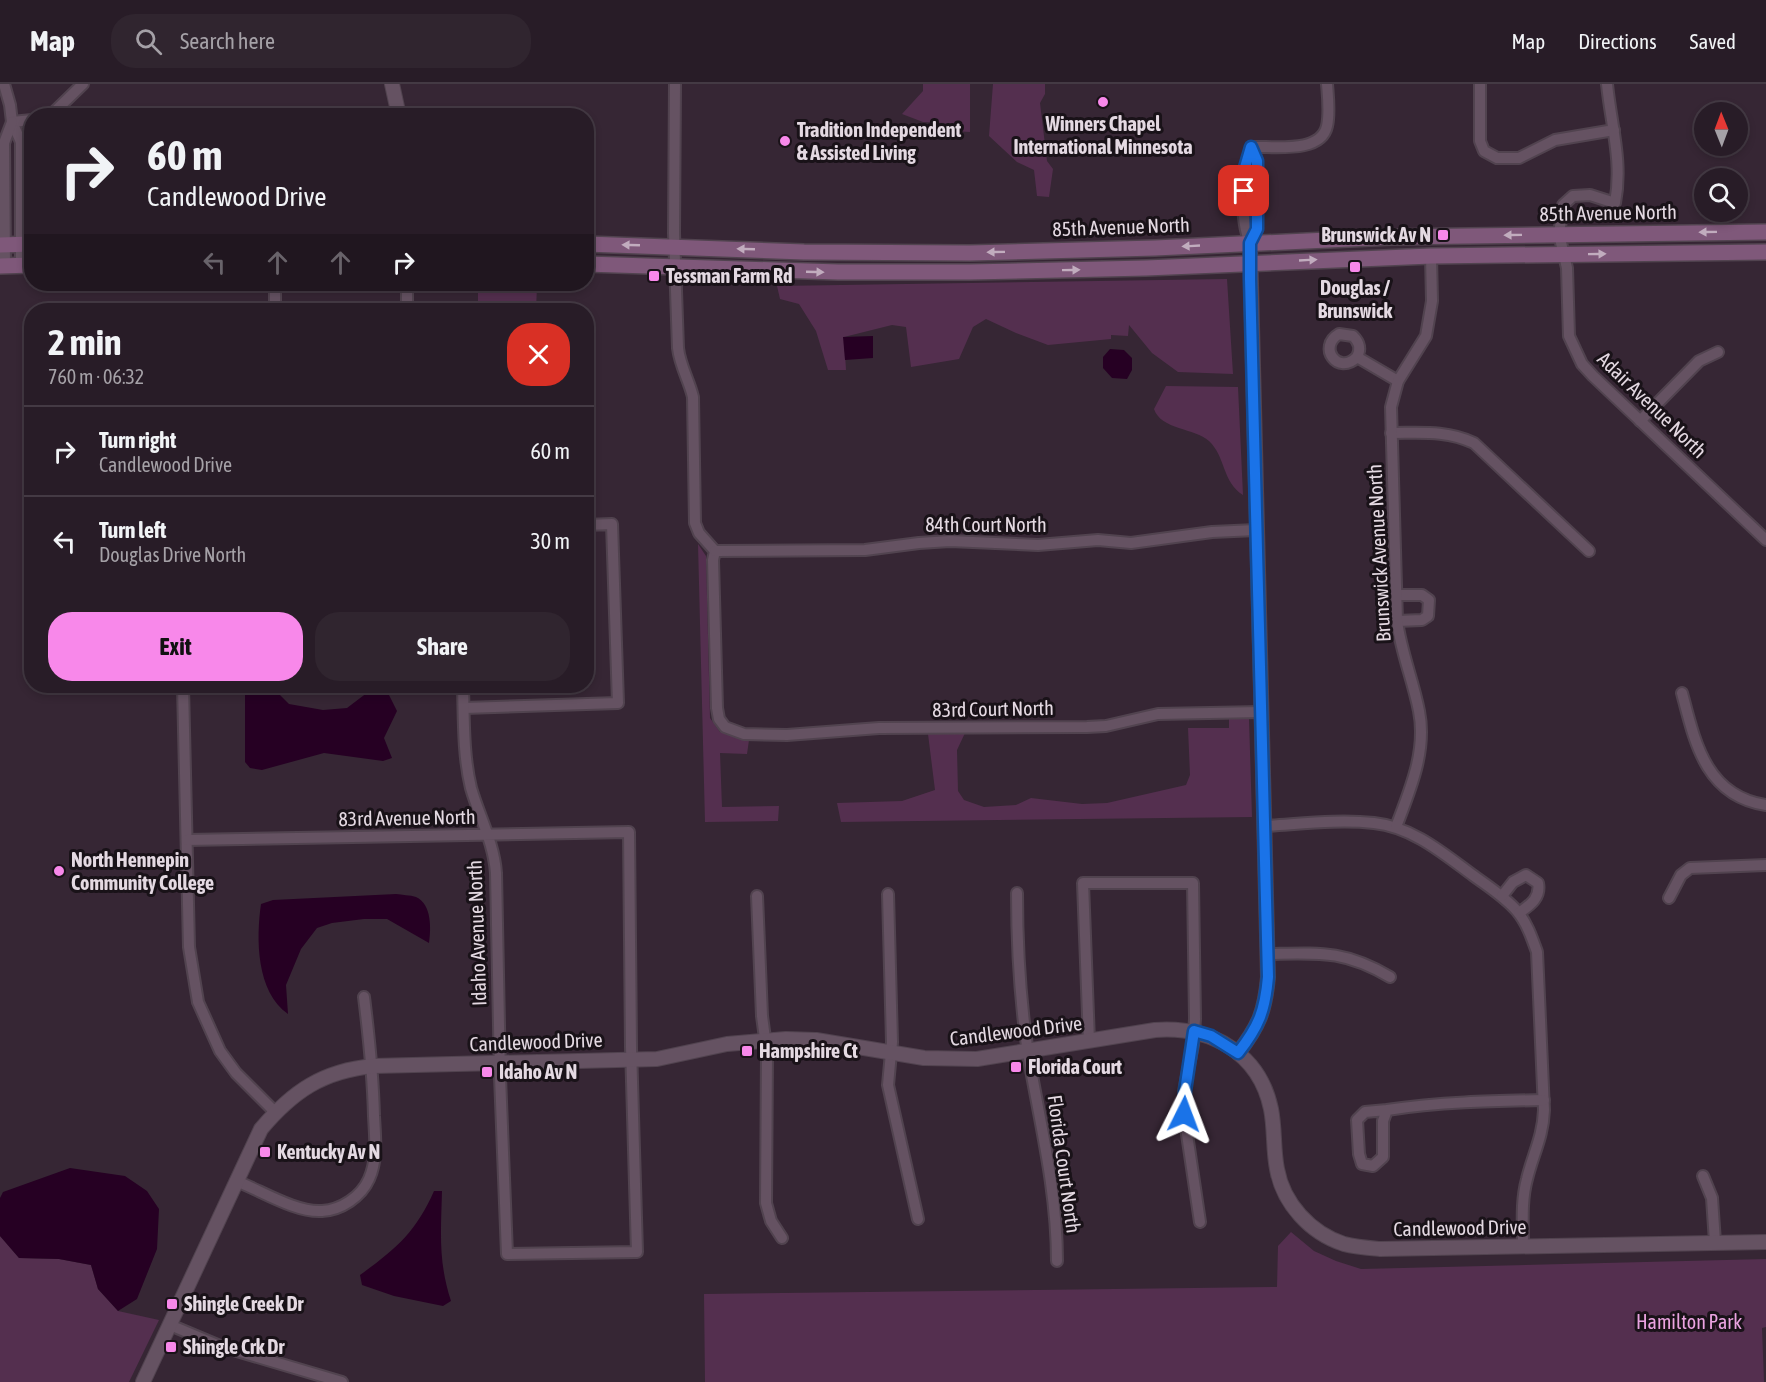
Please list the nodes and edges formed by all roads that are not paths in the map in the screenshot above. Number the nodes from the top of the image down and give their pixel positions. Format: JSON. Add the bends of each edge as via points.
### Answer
{"nodes":[{"id":1,"x":4,"y":84,"type":"edge"},
{"id":2,"x":83,"y":84,"type":"edge"},
{"id":3,"x":392,"y":84,"type":"edge"},
{"id":4,"x":675,"y":84,"type":"edge"},
{"id":5,"x":1328,"y":84,"type":"edge"},
{"id":6,"x":1480,"y":84,"type":"edge"},
{"id":7,"x":1607,"y":84,"type":"edge"},
{"id":8,"x":59,"y":108,"type":"edge"},
{"id":9,"x":397,"y":108,"type":"edge"},
{"id":10,"x":24,"y":121,"type":"edge"},
{"id":11,"x":12,"y":122,"type":"junction"},
{"id":12,"x":1614,"y":130,"type":"junction"},
{"id":13,"x":24,"y":193,"type":"edge"},
{"id":14,"x":1763,"y":231,"type":"edge"},
{"id":15,"x":1559,"y":234,"type":"junction"},
{"id":16,"x":1250,"y":243,"type":"junction"},
{"id":17,"x":3,"y":244,"type":"edge"},
{"id":18,"x":24,"y":244,"type":"edge"},
{"id":19,"x":594,"y":244,"type":"edge"},
{"id":20,"x":675,"y":247,"type":"junction"},
{"id":21,"x":1766,"y":252,"type":"edge"},
{"id":22,"x":970,"y":253,"type":"junction"},
{"id":23,"x":1659,"y":253,"type":"junction"},
{"id":24,"x":1563,"y":254,"type":"junction"},
{"id":25,"x":1431,"y":256,"type":"junction"},
{"id":26,"x":1766,"y":260,"type":"edge"},
{"id":27,"x":1250,"y":263,"type":"junction"},
{"id":28,"x":594,"y":264,"type":"edge"},
{"id":29,"x":24,"y":265,"type":"edge"},
{"id":30,"x":2,"y":266,"type":"edge"},
{"id":31,"x":675,"y":267,"type":"junction"},
{"id":32,"x":970,"y":272,"type":"junction"},
{"id":33,"x":1718,"y":352,"type":"dead end"},
{"id":34,"x":1356,"y":357,"type":"dead end"},
{"id":35,"x":1398,"y":381,"type":"junction"},
{"id":36,"x":1640,"y":421,"type":"junction"},
{"id":37,"x":1391,"y":433,"type":"junction"},
{"id":38,"x":594,"y":525,"type":"edge"},
{"id":39,"x":1256,"y":530,"type":"junction"},
{"id":40,"x":1766,"y":540,"type":"edge"},
{"id":41,"x":715,"y":551,"type":"junction"},
{"id":42,"x":1589,"y":551,"type":"dead end"},
{"id":43,"x":1396,"y":596,"type":"junction"},
{"id":44,"x":1396,"y":621,"type":"junction"},
{"id":45,"x":183,"y":693,"type":"edge"},
{"id":46,"x":463,"y":693,"type":"edge"},
{"id":47,"x":1682,"y":693,"type":"dead end"},
{"id":48,"x":464,"y":708,"type":"junction"},
{"id":49,"x":1261,"y":712,"type":"junction"},
{"id":50,"x":1766,"y":805,"type":"edge"},
{"id":51,"x":1264,"y":826,"type":"junction"},
{"id":52,"x":1396,"y":827,"type":"junction"},
{"id":53,"x":487,"y":835,"type":"junction"},
{"id":54,"x":186,"y":840,"type":"junction"},
{"id":55,"x":1766,"y":865,"type":"edge"},
{"id":56,"x":1017,"y":893,"type":"dead end"},
{"id":57,"x":888,"y":894,"type":"dead end"},
{"id":58,"x":758,"y":896,"type":"dead end"},
{"id":59,"x":1502,"y":896,"type":"junction"},
{"id":60,"x":1669,"y":898,"type":"dead end"},
{"id":61,"x":1519,"y":914,"type":"junction"},
{"id":62,"x":1268,"y":954,"type":"junction"},
{"id":63,"x":1390,"y":977,"type":"dead end"},
{"id":64,"x":364,"y":997,"type":"dead end"},
{"id":65,"x":1194,"y":1031,"type":"junction"},
{"id":66,"x":764,"y":1040,"type":"junction"},
{"id":67,"x":1089,"y":1041,"type":"junction"},
{"id":68,"x":1028,"y":1052,"type":"junction"},
{"id":69,"x":1238,"y":1053,"type":"junction"},
{"id":70,"x":891,"y":1054,"type":"junction"},
{"id":71,"x":632,"y":1059,"type":"junction"},
{"id":72,"x":500,"y":1063,"type":"junction"},
{"id":73,"x":373,"y":1066,"type":"junction"},
{"id":74,"x":1544,"y":1100,"type":"junction"},
{"id":75,"x":1387,"y":1110,"type":"junction"},
{"id":76,"x":275,"y":1112,"type":"junction"},
{"id":77,"x":1703,"y":1176,"type":"dead end"},
{"id":78,"x":236,"y":1181,"type":"junction"},
{"id":79,"x":918,"y":1219,"type":"dead end"},
{"id":80,"x":1200,"y":1222,"type":"dead end"},
{"id":81,"x":782,"y":1238,"type":"dead end"},
{"id":82,"x":1714,"y":1242,"type":"junction"},
{"id":83,"x":1766,"y":1242,"type":"edge"},
{"id":84,"x":1523,"y":1246,"type":"junction"},
{"id":85,"x":1057,"y":1261,"type":"dead end"},
{"id":86,"x":170,"y":1325,"type":"junction"},
{"id":87,"x":143,"y":1382,"type":"edge"},
{"id":88,"x":342,"y":1382,"type":"edge"}],
"edges":[{"from":1,"to":11,"type":"street"},
{"from":2,"to":8,"type":"street"},
{"from":3,"to":9,"type":"street"},
{"from":4,"to":20,"type":"street"},
{"from":5,"to":16,"type":"street","via":[[1328,122],[1318,141],[1301,146],[1251,147],[1244,171],[1245,231]]},
{"from":6,"to":12,"type":"street","via":[[1480,141],[1485,151],[1497,158],[1520,158],[1555,140]]},
{"from":7,"to":12,"type":"street"},
{"from":10,"to":11,"type":"street"},
{"from":11,"to":13,"type":"street","via":[[21,142]]},
{"from":11,"to":17,"type":"street","via":[[4,142]]},
{"from":12,"to":15,"type":"street","via":[[1619,170],[1615,203],[1590,195],[1572,196],[1563,205]]},
{"from":14,"to":15,"type":"main road","name":"85th Avenue North","one_way":true},
{"from":15,"to":16,"type":"main road","name":"85th Avenue North","one_way":true},
{"from":15,"to":24,"type":"street","name":"Adair Avenue North"},
{"from":16,"to":22,"type":"main road","name":"85th Avenue North","one_way":true},
{"from":16,"to":27,"type":"street"},
{"from":17,"to":18,"type":"main road"},
{"from":17,"to":30,"type":"street"},
{"from":20,"to":19,"type":"main road","name":"85th Avenue North","one_way":true},
{"from":22,"to":20,"type":"main road","name":"85th Avenue North","one_way":true},
{"from":20,"to":31,"type":"street"},
{"from":21,"to":23,"type":"main road","name":"85th Avenue North"},
{"from":22,"to":32,"type":"main road"},
{"from":24,"to":23,"type":"main road","name":"85th Avenue North","one_way":true},
{"from":23,"to":26,"type":"main road","via":[[1681,260]]},
{"from":24,"to":25,"type":"main road","name":"85th Avenue North"},
{"from":24,"to":36,"type":"street","name":"Adair Avenue North","via":[[1567,268],[1567,319],[1574,350],[1593,376]]},
{"from":27,"to":25,"type":"main road","name":"85th Avenue North","one_way":true},
{"from":25,"to":35,"type":"street","name":"Brunswick Avenue North","via":[[1432,302],[1426,336]]},
{"from":32,"to":27,"type":"main road","name":"85th Avenue North","one_way":true},
{"from":27,"to":39,"type":"street"},
{"from":28,"to":31,"type":"main road","name":"85th Avenue North"},
{"from":29,"to":30,"type":"main road"},
{"from":31,"to":32,"type":"main road","name":"85th Avenue North","one_way":true},
{"from":31,"to":41,"type":"street","via":[[678,348],[693,397],[695,523]]},
{"from":33,"to":36,"type":"street","via":[[1699,361]]},
{"from":34,"to":35,"type":"street"},
{"from":35,"to":37,"type":"street","name":"Brunswick Avenue North","via":[[1391,406]]},
{"from":36,"to":40,"type":"street","name":"Adair Avenue North"},
{"from":37,"to":42,"type":"street","via":[[1447,433],[1474,443]]},
{"from":37,"to":43,"type":"street","name":"Brunswick Avenue North"},
{"from":38,"to":48,"type":"street","via":[[612,524],[618,703]]},
{"from":39,"to":41,"type":"street","name":"84th Court North","via":[[1131,543],[950,542],[865,550]]},
{"from":39,"to":49,"type":"street"},
{"from":41,"to":49,"type":"street","name":"83rd Court North","via":[[717,708],[725,727],[744,734],[879,728],[1087,727],[1158,714]]},
{"from":43,"to":44,"type":"street","name":"Brunswick Avenue North"},
{"from":43,"to":44,"type":"street","via":[[1422,595],[1429,600],[1430,607],[1428,616],[1422,620]]},
{"from":44,"to":52,"type":"street","name":"Brunswick Avenue North","via":[[1420,713],[1421,735],[1414,779]]},
{"from":45,"to":54,"type":"street"},
{"from":46,"to":48,"type":"street","name":"Idaho Avenue North"},
{"from":47,"to":50,"type":"street","via":[[1692,732],[1716,780],[1739,798]]},
{"from":48,"to":53,"type":"street","name":"Idaho Avenue North","via":[[468,771]]},
{"from":49,"to":51,"type":"street"},
{"from":51,"to":52,"type":"street","via":[[1354,822]]},
{"from":51,"to":62,"type":"street"},
{"from":52,"to":59,"type":"street","via":[[1436,848]]},
{"from":53,"to":54,"type":"street","name":"83rd Avenue North"},
{"from":53,"to":71,"type":"street","name":"83rd Avenue North","via":[[629,832]]},
{"from":53,"to":72,"type":"street","name":"Idaho Avenue North","via":[[496,873]]},
{"from":54,"to":76,"type":"street","via":[[189,948],[198,1002],[220,1051]]},
{"from":55,"to":60,"type":"street","via":[[1690,868],[1681,875]]},
{"from":56,"to":68,"type":"street","name":"Florida Court North","via":[[1017,950]]},
{"from":57,"to":70,"type":"street"},
{"from":58,"to":66,"type":"street"},
{"from":59,"to":61,"type":"street"},
{"from":59,"to":61,"type":"street","via":[[1519,877],[1526,875],[1538,883],[1540,891],[1536,898]]},
{"from":61,"to":74,"type":"street","via":[[1537,952]]},
{"from":62,"to":63,"type":"street","via":[[1346,956]]},
{"from":62,"to":69,"type":"street","via":[[1263,1012]]},
{"from":64,"to":73,"type":"street"},
{"from":65,"to":67,"type":"street","name":"Candlewood Drive","via":[[1173,1028]]},
{"from":65,"to":67,"type":"street","via":[[1193,883],[1083,883]]},
{"from":65,"to":69,"type":"street","name":"Candlewood Drive"},
{"from":65,"to":80,"type":"street","via":[[1184,1114]]},
{"from":66,"to":70,"type":"street","name":"Candlewood Drive","via":[[816,1040]]},
{"from":66,"to":71,"type":"street","name":"Candlewood Drive","via":[[675,1056]]},
{"from":66,"to":81,"type":"street","via":[[766,1203]]},
{"from":67,"to":68,"type":"street","name":"Candlewood Drive"},
{"from":68,"to":70,"type":"street","name":"Candlewood Drive","via":[[951,1060]]},
{"from":68,"to":85,"type":"street","name":"Florida Court North","via":[[1056,1209]]},
{"from":69,"to":84,"type":"street","name":"Candlewood Drive","via":[[1266,1091],[1277,1172],[1284,1191],[1293,1208],[1318,1231],[1343,1244],[1380,1249]]},
{"from":70,"to":79,"type":"street","via":[[888,1085]]},
{"from":71,"to":72,"type":"street","name":"Candlewood Drive"},
{"from":71,"to":72,"type":"street","name":"Idaho Avenue North","via":[[637,1251],[507,1254]]},
{"from":72,"to":73,"type":"street","name":"Candlewood Drive"},
{"from":73,"to":76,"type":"street","name":"Candlewood Drive","via":[[331,1074],[310,1084]]},
{"from":73,"to":78,"type":"street","via":[[373,1168],[368,1182],[349,1203],[328,1210],[306,1210]]},
{"from":74,"to":75,"type":"street","via":[[1464,1101]]},
{"from":74,"to":84,"type":"street","via":[[1543,1128],[1524,1197]]},
{"from":75,"to":75,"type":"street","via":[[1383,1121],[1383,1157],[1373,1167],[1362,1164],[1357,1120],[1365,1112]]},
{"from":76,"to":78,"type":"street","name":"Candlewood Drive","via":[[261,1129]]},
{"from":77,"to":82,"type":"street","via":[[1712,1198]]},
{"from":78,"to":86,"type":"street","name":"Candlewood Drive"},
{"from":82,"to":83,"type":"street","name":"Candlewood Drive"},
{"from":82,"to":84,"type":"street","name":"Candlewood Drive"},
{"from":86,"to":87,"type":"street","name":"Candlewood Drive"},
{"from":86,"to":88,"type":"street","via":[[220,1346]]}]}
